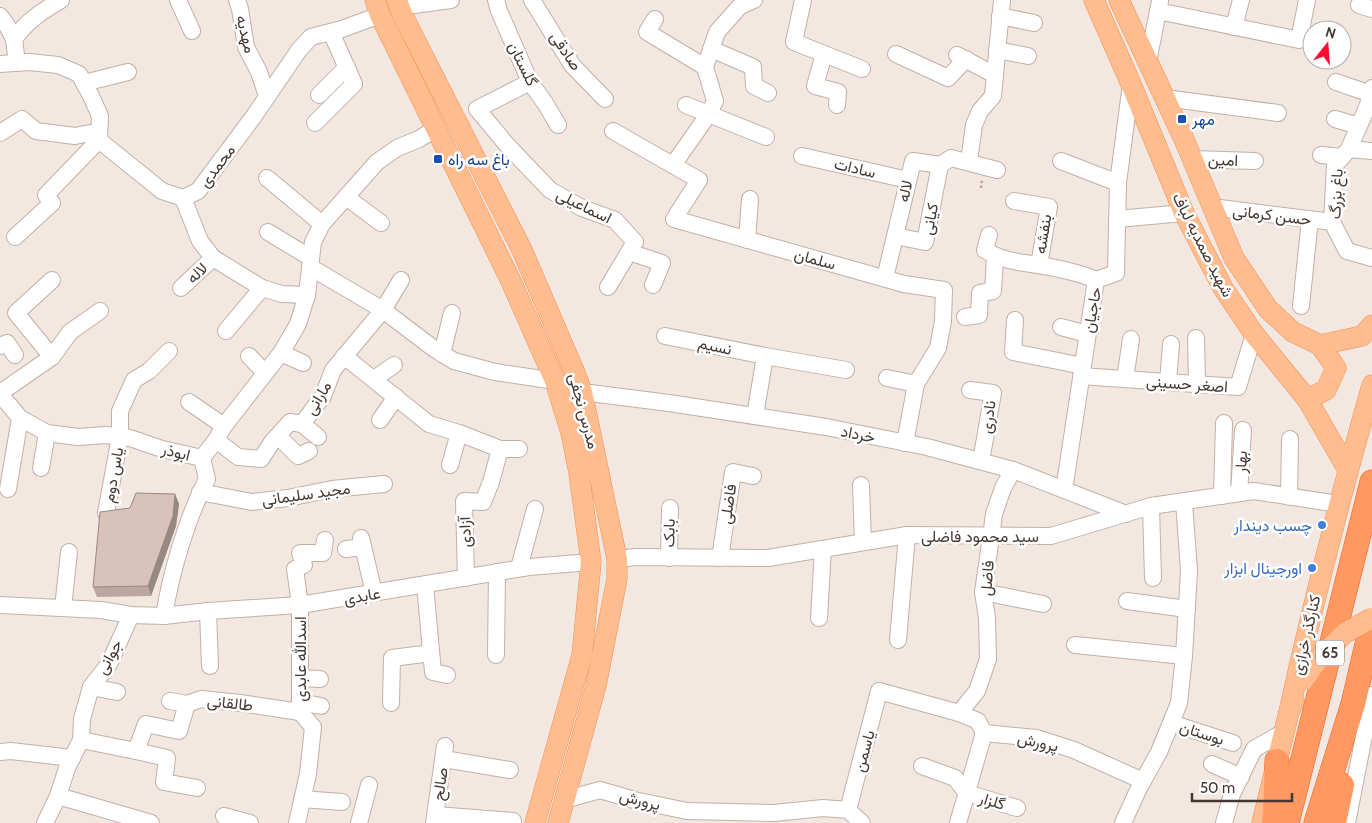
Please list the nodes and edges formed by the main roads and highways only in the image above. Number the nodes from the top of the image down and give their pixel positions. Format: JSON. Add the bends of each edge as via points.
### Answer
{"nodes":[{"id":1,"x":1094,"y":0,"type":"edge"},
{"id":2,"x":1119,"y":0,"type":"edge"},
{"id":3,"x":398,"y":3,"type":"edge"},
{"id":4,"x":377,"y":7,"type":"edge"},
{"id":5,"x":1134,"y":32,"type":"junction"},
{"id":6,"x":1112,"y":41,"type":"junction"},
{"id":7,"x":496,"y":199,"type":"junction"},
{"id":8,"x":475,"y":211,"type":"junction"},
{"id":9,"x":1372,"y":326,"type":"edge"},
{"id":10,"x":1320,"y":345,"type":"junction"},
{"id":11,"x":1372,"y":386,"type":"edge"},
{"id":12,"x":1307,"y":399,"type":"junction"},
{"id":13,"x":1348,"y":470,"type":"junction"},
{"id":14,"x":1372,"y":482,"type":"edge"},
{"id":15,"x":1372,"y":618,"type":"edge"},
{"id":16,"x":1370,"y":634,"type":"edge"},
{"id":17,"x":1289,"y":712,"type":"junction"},
{"id":18,"x":1277,"y":761,"type":"junction"},
{"id":19,"x":535,"y":823,"type":"edge"},
{"id":20,"x":558,"y":823,"type":"edge"},
{"id":21,"x":1262,"y":823,"type":"edge"},
{"id":22,"x":1274,"y":823,"type":"edge"},
{"id":23,"x":1287,"y":823,"type":"edge"},
{"id":24,"x":1316,"y":823,"type":"edge"},
{"id":25,"x":1334,"y":823,"type":"edge"}],
"edges":[{"from":1,"to":6,"type":"main road","name":"شهید صمدیه لباف"},
{"from":2,"to":5,"type":"main road","name":"شهید صمدیه لباف"},
{"from":3,"to":7,"type":"main road","name":"مدرس نجفی"},
{"from":4,"to":8,"type":"main road","name":"مدرس نجفی"},
{"from":5,"to":6,"type":"main road"},
{"from":5,"to":10,"type":"main road","name":"شهید صمدیه لباف","via":[[1234,258],[1268,309],[1293,332]]},
{"from":6,"to":12,"type":"main road","name":"شهید صمدیه لباف","via":[[1184,213],[1222,288],[1254,334]]},
{"from":7,"to":8,"type":"main road"},
{"from":7,"to":20,"type":"main road","name":"مدرس نجفی","via":[[522,250],[582,392],[617,559],[617,579],[596,686]]},
{"from":8,"to":19,"type":"main road","name":"مدرس نجفی","via":[[510,279],[555,381],[579,473],[591,562],[582,655]]},
{"from":9,"to":10,"type":"main road","via":[[1362,336]]},
{"from":10,"to":12,"type":"main road","via":[[1336,368],[1326,390]]},
{"from":11,"to":13,"type":"main road","name":"کنارگذر خرازی"},
{"from":12,"to":13,"type":"main road","name":"شهید صمدیه لباف"},
{"from":13,"to":17,"type":"main road","name":"کنارگذر خرازی","via":[[1308,623]]},
{"from":14,"to":23,"type":"highway","number":"65"},
{"from":15,"to":17,"type":"main road","bridge":true,"via":[[1344,633],[1319,658],[1303,681]]},
{"from":16,"to":24,"type":"highway","number":"65","via":[[1353,704]]},
{"from":16,"to":25,"type":"highway"},
{"from":17,"to":18,"type":"main road"},
{"from":18,"to":21,"type":"main road"},
{"from":18,"to":22,"type":"highway"}]}
